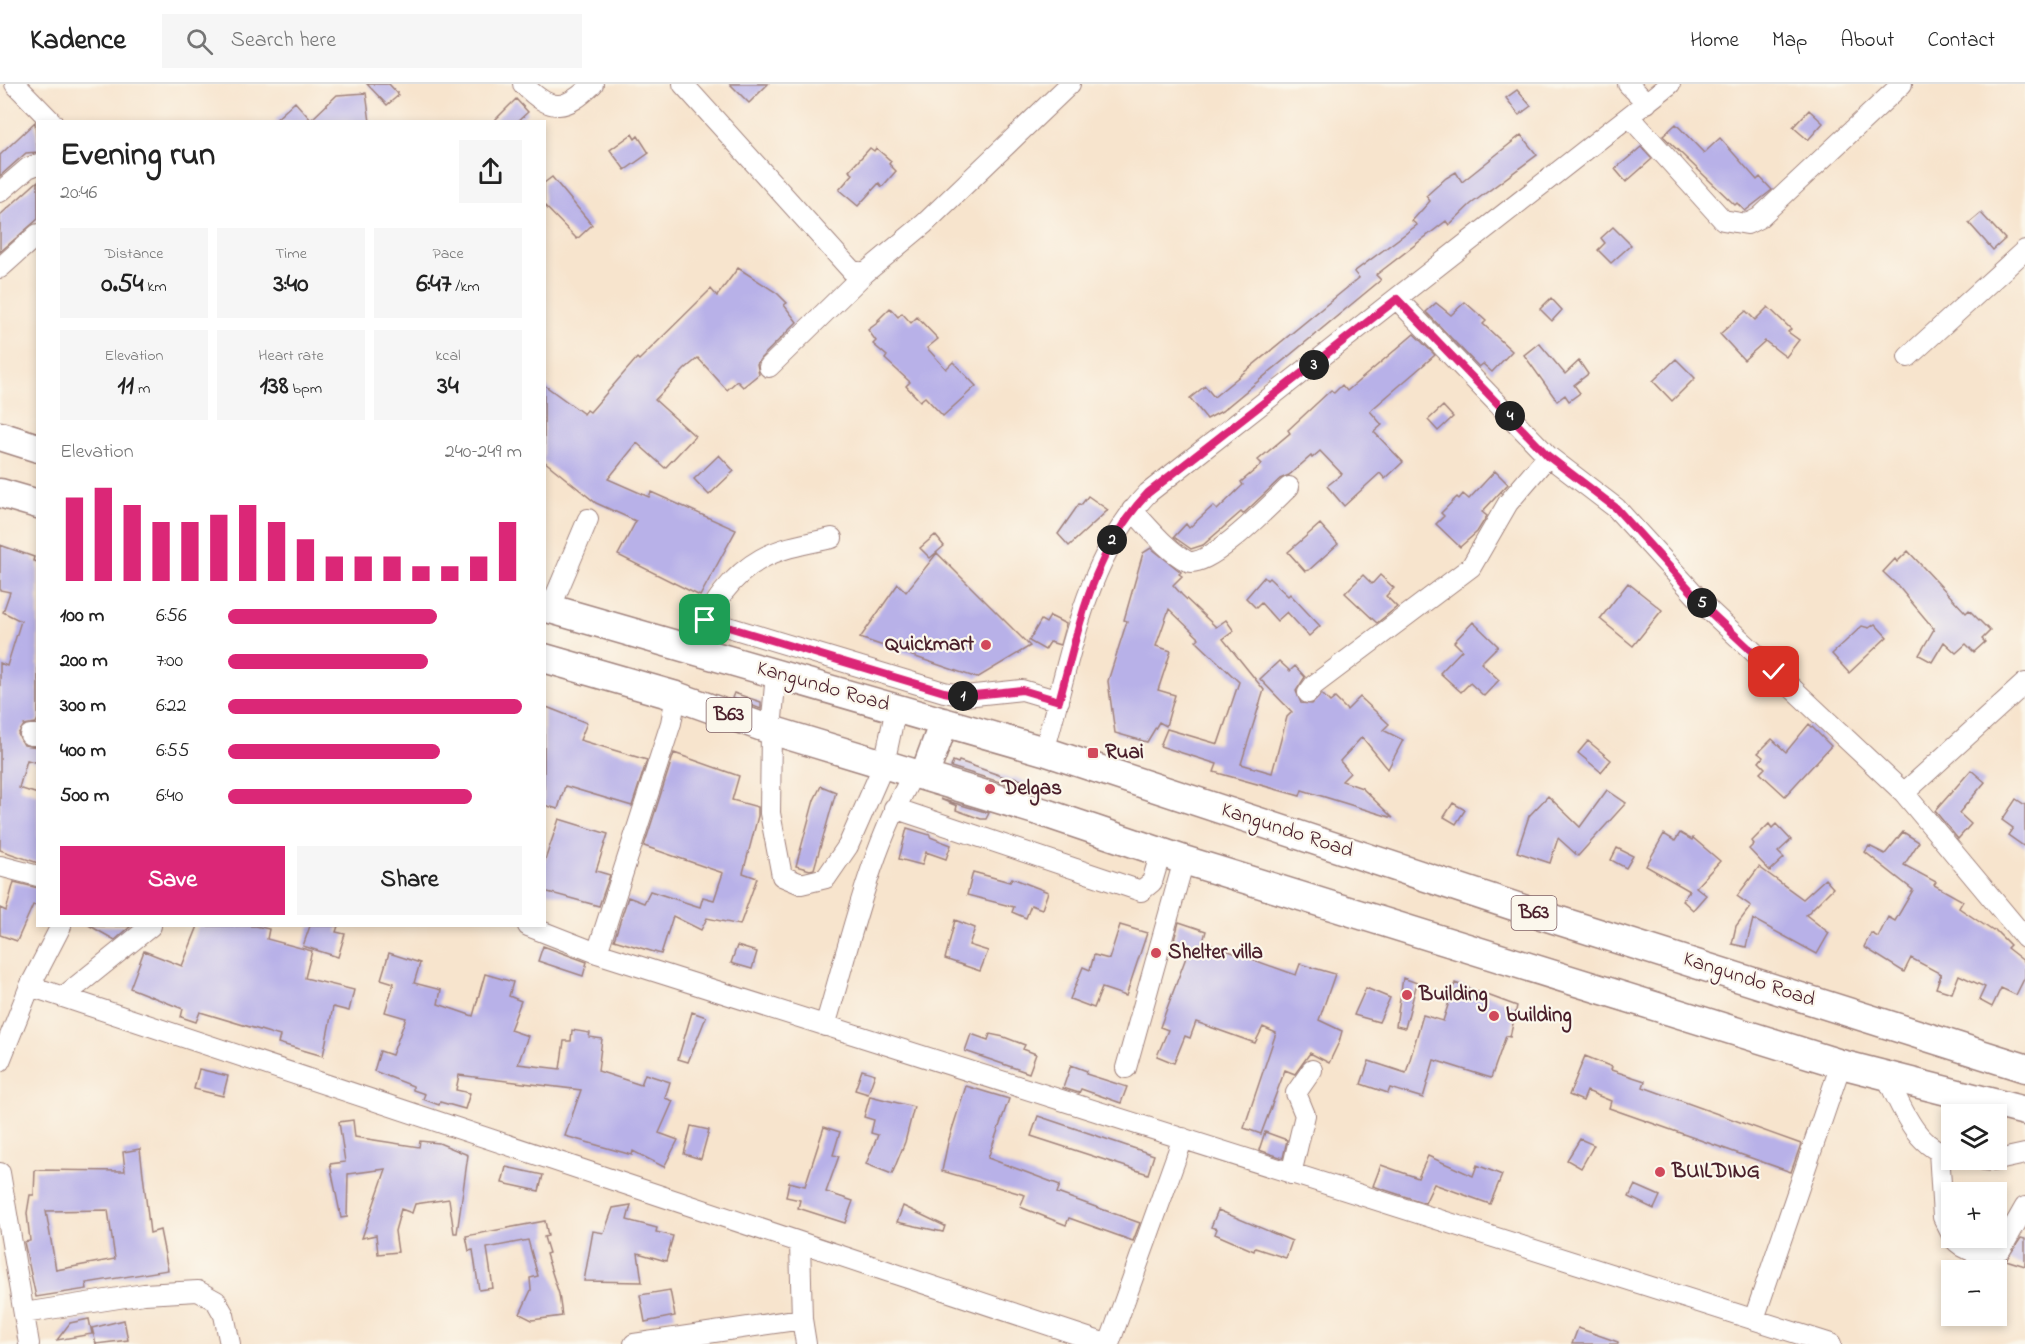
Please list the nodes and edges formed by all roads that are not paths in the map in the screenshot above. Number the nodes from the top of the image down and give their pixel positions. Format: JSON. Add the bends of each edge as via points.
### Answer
{"nodes":[{"id":1,"x":15,"y":84,"type":"edge"},
{"id":2,"x":523,"y":84,"type":"edge"},
{"id":3,"x":593,"y":84,"type":"edge"},
{"id":4,"x":682,"y":84,"type":"edge"},
{"id":5,"x":1070,"y":84,"type":"edge"},
{"id":6,"x":1628,"y":84,"type":"edge"},
{"id":7,"x":1670,"y":84,"type":"edge"},
{"id":8,"x":1902,"y":84,"type":"edge"},
{"id":9,"x":1647,"y":103,"type":"junction"},
{"id":10,"x":1630,"y":117,"type":"junction"},
{"id":11,"x":49,"y":120,"type":"edge"},
{"id":12,"x":36,"y":165,"type":"edge"},
{"id":13,"x":0,"y":192,"type":"edge"},
{"id":14,"x":36,"y":236,"type":"edge"},
{"id":15,"x":2025,"y":250,"type":"edge"},
{"id":16,"x":0,"y":268,"type":"edge"},
{"id":17,"x":865,"y":273,"type":"junction"},
{"id":18,"x":1397,"y":299,"type":"junction"},
{"id":19,"x":1908,"y":357,"type":"dead end"},
{"id":20,"x":769,"y":367,"type":"dead end"},
{"id":21,"x":0,"y":436,"type":"edge"},
{"id":22,"x":36,"y":447,"type":"edge"},
{"id":23,"x":1548,"y":456,"type":"junction"},
{"id":24,"x":1289,"y":487,"type":"dead end"},
{"id":25,"x":0,"y":493,"type":"edge"},
{"id":26,"x":36,"y":503,"type":"edge"},
{"id":27,"x":1132,"y":510,"type":"junction"},
{"id":28,"x":588,"y":519,"type":"dead end"},
{"id":29,"x":832,"y":538,"type":"dead end"},
{"id":30,"x":547,"y":608,"type":"edge"},
{"id":31,"x":705,"y":620,"type":"junction"},
{"id":32,"x":688,"y":648,"type":"junction"},
{"id":33,"x":546,"y":659,"type":"edge"},
{"id":34,"x":776,"y":674,"type":"junction"},
{"id":35,"x":2025,"y":682,"type":"edge"},
{"id":36,"x":1308,"y":693,"type":"dead end"},
{"id":37,"x":676,"y":696,"type":"junction"},
{"id":38,"x":1059,"y":701,"type":"junction"},
{"id":39,"x":896,"y":708,"type":"junction"},
{"id":40,"x":944,"y":722,"type":"junction"},
{"id":41,"x":771,"y":730,"type":"junction"},
{"id":42,"x":1044,"y":751,"type":"junction"},
{"id":43,"x":884,"y":764,"type":"junction"},
{"id":44,"x":919,"y":774,"type":"junction"},
{"id":45,"x":1904,"y":794,"type":"junction"},
{"id":46,"x":894,"y":808,"type":"junction"},
{"id":47,"x":1172,"y":856,"type":"junction"},
{"id":48,"x":0,"y":866,"type":"edge"},
{"id":49,"x":36,"y":875,"type":"edge"},
{"id":50,"x":61,"y":927,"type":"edge"},
{"id":51,"x":150,"y":927,"type":"edge"},
{"id":52,"x":530,"y":927,"type":"edge"},
{"id":53,"x":2025,"y":938,"type":"edge"},
{"id":54,"x":597,"y":954,"type":"junction"},
{"id":55,"x":30,"y":986,"type":"junction"},
{"id":56,"x":63,"y":997,"type":"junction"},
{"id":57,"x":825,"y":1026,"type":"junction"},
{"id":58,"x":0,"y":1061,"type":"edge"},
{"id":59,"x":1841,"y":1064,"type":"junction"},
{"id":60,"x":1126,"y":1068,"type":"dead end"},
{"id":61,"x":2025,"y":1068,"type":"edge"},
{"id":62,"x":1312,"y":1070,"type":"dead end"},
{"id":63,"x":1886,"y":1075,"type":"junction"},
{"id":64,"x":2025,"y":1111,"type":"edge"},
{"id":65,"x":1183,"y":1138,"type":"junction"},
{"id":66,"x":1941,"y":1150,"type":"edge"},
{"id":67,"x":2025,"y":1155,"type":"edge"},
{"id":68,"x":2007,"y":1158,"type":"edge"},
{"id":69,"x":0,"y":1173,"type":"edge"},
{"id":70,"x":1291,"y":1174,"type":"junction"},
{"id":71,"x":2025,"y":1207,"type":"edge"},
{"id":72,"x":2007,"y":1238,"type":"edge"},
{"id":73,"x":800,"y":1243,"type":"junction"},
{"id":74,"x":1964,"y":1248,"type":"edge"},
{"id":75,"x":2002,"y":1248,"type":"edge"},
{"id":76,"x":24,"y":1313,"type":"junction"},
{"id":77,"x":802,"y":1319,"type":"junction"},
{"id":78,"x":1754,"y":1319,"type":"junction"},
{"id":79,"x":29,"y":1344,"type":"edge"},
{"id":80,"x":230,"y":1344,"type":"edge"},
{"id":81,"x":634,"y":1344,"type":"edge"},
{"id":82,"x":806,"y":1344,"type":"edge"},
{"id":83,"x":1108,"y":1344,"type":"edge"},
{"id":84,"x":1831,"y":1344,"type":"edge"}],
"edges":[{"from":1,"to":11,"type":"street"},
{"from":2,"to":3,"type":"street","via":[[551,104],[564,106],[575,102]]},
{"from":4,"to":17,"type":"street","via":[[852,271]]},
{"from":5,"to":17,"type":"street","via":[[924,224]]},
{"from":6,"to":9,"type":"street"},
{"from":7,"to":9,"type":"street"},
{"from":8,"to":10,"type":"street","via":[[1759,218],[1747,224],[1723,220]]},
{"from":9,"to":10,"type":"street"},
{"from":10,"to":18,"type":"street","via":[[1471,237]]},
{"from":12,"to":13,"type":"street"},
{"from":14,"to":16,"type":"street"},
{"from":15,"to":19,"type":"street"},
{"from":17,"to":20,"type":"street"},
{"from":18,"to":23,"type":"street"},
{"from":18,"to":27,"type":"street","via":[[1148,493]]},
{"from":21,"to":22,"type":"highway"},
{"from":23,"to":36,"type":"street","via":[[1508,503],[1472,567]]},
{"from":23,"to":45,"type":"street","via":[[1616,508],[1710,612]]},
{"from":24,"to":27,"type":"street","via":[[1216,553],[1197,562],[1188,562],[1173,550]]},
{"from":25,"to":26,"type":"highway"},
{"from":27,"to":38,"type":"street","via":[[1105,551],[1093,580]]},
{"from":28,"to":30,"type":"street"},
{"from":29,"to":31,"type":"street","via":[[760,559],[722,592]]},
{"from":30,"to":32,"type":"highway","name":"Kangundo Road","number":"B63"},
{"from":31,"to":32,"type":"street"},
{"from":31,"to":38,"type":"street","via":[[944,692],[965,696],[1022,690]]},
{"from":32,"to":34,"type":"highway","name":"Kangundo Road","number":"B63"},
{"from":33,"to":37,"type":"highway","number":"B63"},
{"from":34,"to":39,"type":"highway","name":"Kangundo Road","number":"B63"},
{"from":34,"to":41,"type":"street"},
{"from":35,"to":45,"type":"street"},
{"from":37,"to":41,"type":"highway","number":"B63"},
{"from":37,"to":54,"type":"street","via":[[671,723]]},
{"from":38,"to":42,"type":"street"},
{"from":39,"to":40,"type":"highway","name":"Kangundo Road","number":"B63"},
{"from":39,"to":43,"type":"street"},
{"from":40,"to":42,"type":"highway","name":"Kangundo Road","number":"B63"},
{"from":40,"to":44,"type":"highway"},
{"from":41,"to":43,"type":"highway","number":"B63"},
{"from":41,"to":43,"type":"street","via":[[771,826],[782,876],[801,884],[826,878],[848,846]]},
{"from":42,"to":61,"type":"highway","name":"Kangundo Road","number":"B63","via":[[1527,911]]},
{"from":43,"to":44,"type":"highway","number":"B63"},
{"from":44,"to":46,"type":"street"},
{"from":44,"to":47,"type":"highway","number":"B63"},
{"from":45,"to":53,"type":"street"},
{"from":46,"to":47,"type":"street","via":[[1142,891]]},
{"from":46,"to":57,"type":"street","via":[[868,875]]},
{"from":47,"to":59,"type":"highway","number":"B63"},
{"from":47,"to":60,"type":"street"},
{"from":48,"to":49,"type":"street"},
{"from":50,"to":55,"type":"street"},
{"from":51,"to":56,"type":"street"},
{"from":52,"to":54,"type":"street"},
{"from":54,"to":57,"type":"street"},
{"from":55,"to":56,"type":"street"},
{"from":55,"to":58,"type":"street"},
{"from":56,"to":73,"type":"street"},
{"from":57,"to":65,"type":"street"},
{"from":59,"to":63,"type":"highway","number":"B63"},
{"from":59,"to":78,"type":"street"},
{"from":62,"to":70,"type":"street","via":[[1296,1093],[1305,1115]]},
{"from":63,"to":64,"type":"highway","number":"B63"},
{"from":63,"to":66,"type":"street","via":[[1917,1134]]},
{"from":65,"to":70,"type":"street"},
{"from":65,"to":83,"type":"street"},
{"from":67,"to":68,"type":"street"},
{"from":69,"to":76,"type":"street"},
{"from":70,"to":78,"type":"street"},
{"from":71,"to":72,"type":"street"},
{"from":73,"to":77,"type":"street"},
{"from":73,"to":83,"type":"street"},
{"from":74,"to":75,"type":"street","via":[[1985,1255]]},
{"from":76,"to":79,"type":"street"},
{"from":76,"to":80,"type":"street","via":[[144,1294],[198,1291],[216,1301],[224,1315]]},
{"from":77,"to":81,"type":"street"},
{"from":77,"to":82,"type":"street"},
{"from":78,"to":84,"type":"street"}]}
